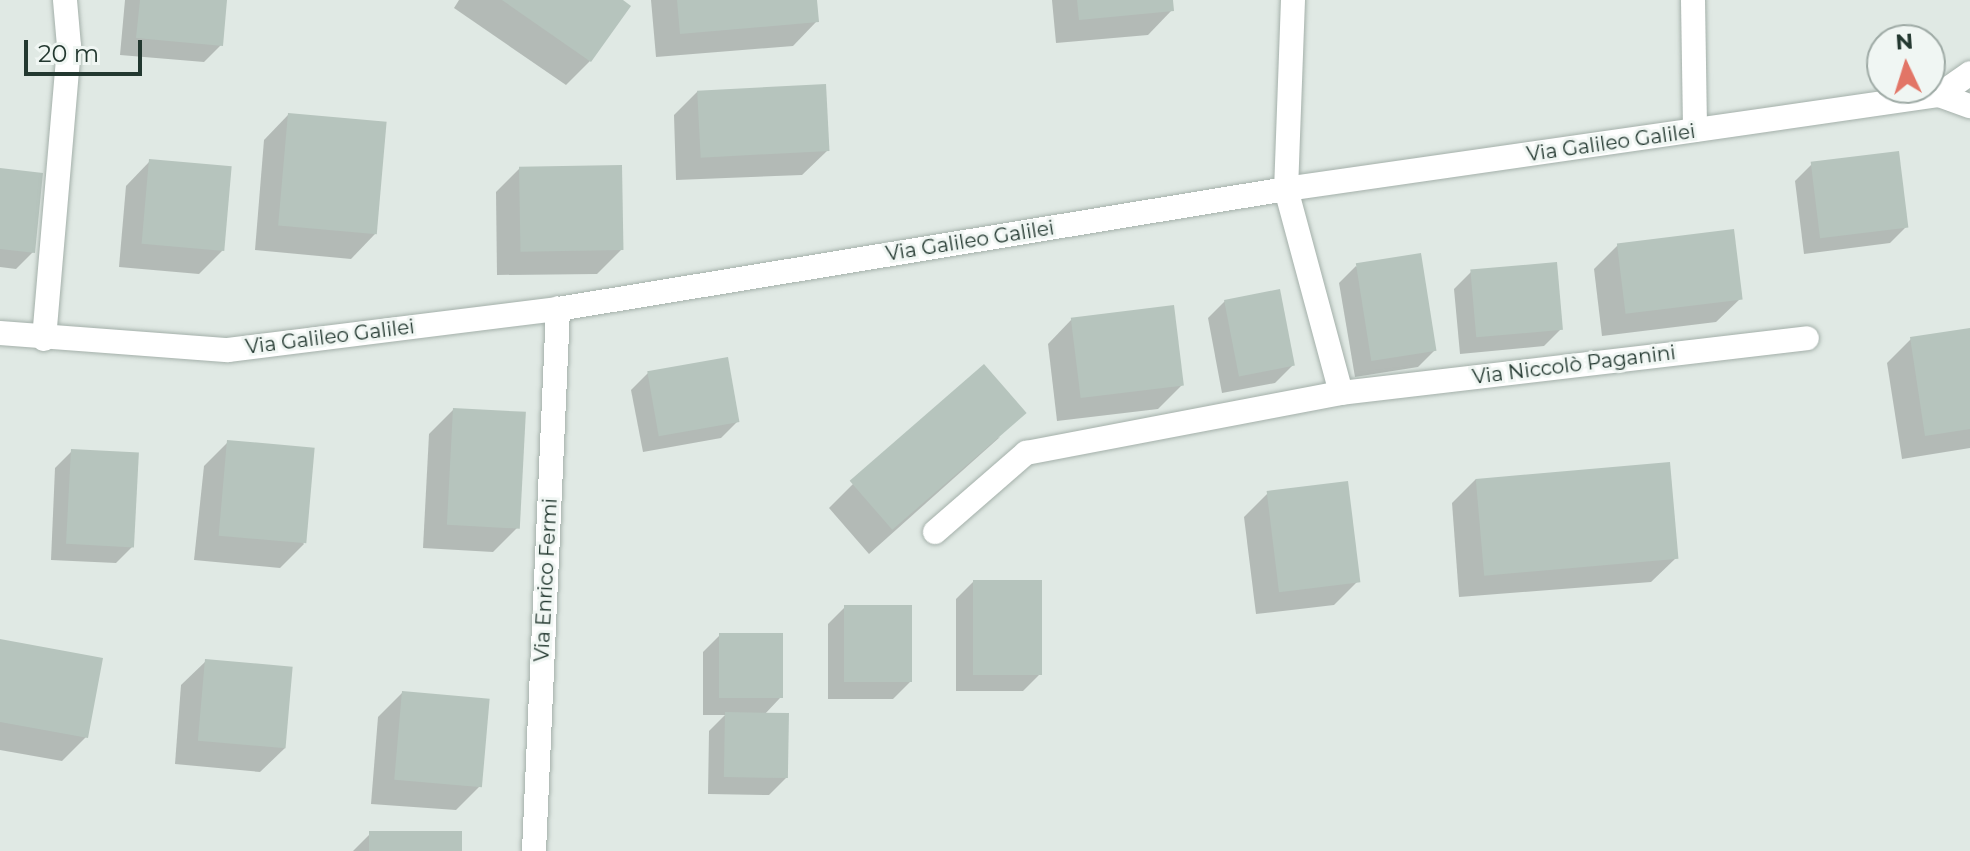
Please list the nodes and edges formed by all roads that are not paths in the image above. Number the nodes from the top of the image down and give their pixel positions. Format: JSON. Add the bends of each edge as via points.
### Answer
{"nodes":[{"id":1,"x":65,"y":0,"type":"edge"},
{"id":2,"x":1293,"y":0,"type":"edge"},
{"id":3,"x":1693,"y":0,"type":"edge"},
{"id":4,"x":1970,"y":73,"type":"edge"},
{"id":5,"x":1946,"y":90,"type":"edge"},
{"id":6,"x":1946,"y":97,"type":"edge"},
{"id":7,"x":1876,"y":104,"type":"edge"},
{"id":8,"x":1970,"y":106,"type":"edge"},
{"id":9,"x":1695,"y":130,"type":"junction"},
{"id":10,"x":1286,"y":189,"type":"junction"},
{"id":11,"x":558,"y":309,"type":"junction"},
{"id":12,"x":0,"y":333,"type":"edge"},
{"id":13,"x":1807,"y":338,"type":"dead end"},
{"id":14,"x":44,"y":339,"type":"junction"},
{"id":15,"x":1341,"y":393,"type":"junction"},
{"id":16,"x":935,"y":532,"type":"dead end"},
{"id":17,"x":534,"y":851,"type":"edge"}],
"edges":[{"from":1,"to":14,"type":"street","via":[[69,46]]},
{"from":2,"to":10,"type":"street"},
{"from":3,"to":9,"type":"street"},
{"from":4,"to":5,"type":"street","name":"Via Galileo Galilei"},
{"from":6,"to":8,"type":"street","name":"Via Galileo Galilei"},
{"from":7,"to":9,"type":"street","name":"Via Galileo Galilei"},
{"from":9,"to":10,"type":"street","name":"Via Galileo Galilei"},
{"from":10,"to":11,"type":"street","name":"Via Galileo Galilei"},
{"from":10,"to":15,"type":"street"},
{"from":11,"to":14,"type":"street","name":"Via Galileo Galilei","via":[[228,350]]},
{"from":11,"to":17,"type":"street","name":"Via Enrico Fermi"},
{"from":12,"to":14,"type":"street","name":"Via Galileo Galilei"},
{"from":13,"to":15,"type":"street","name":"Via Niccolò Paganini"},
{"from":15,"to":16,"type":"street","name":"Via Niccolò Paganini","via":[[1026,453]]}]}
